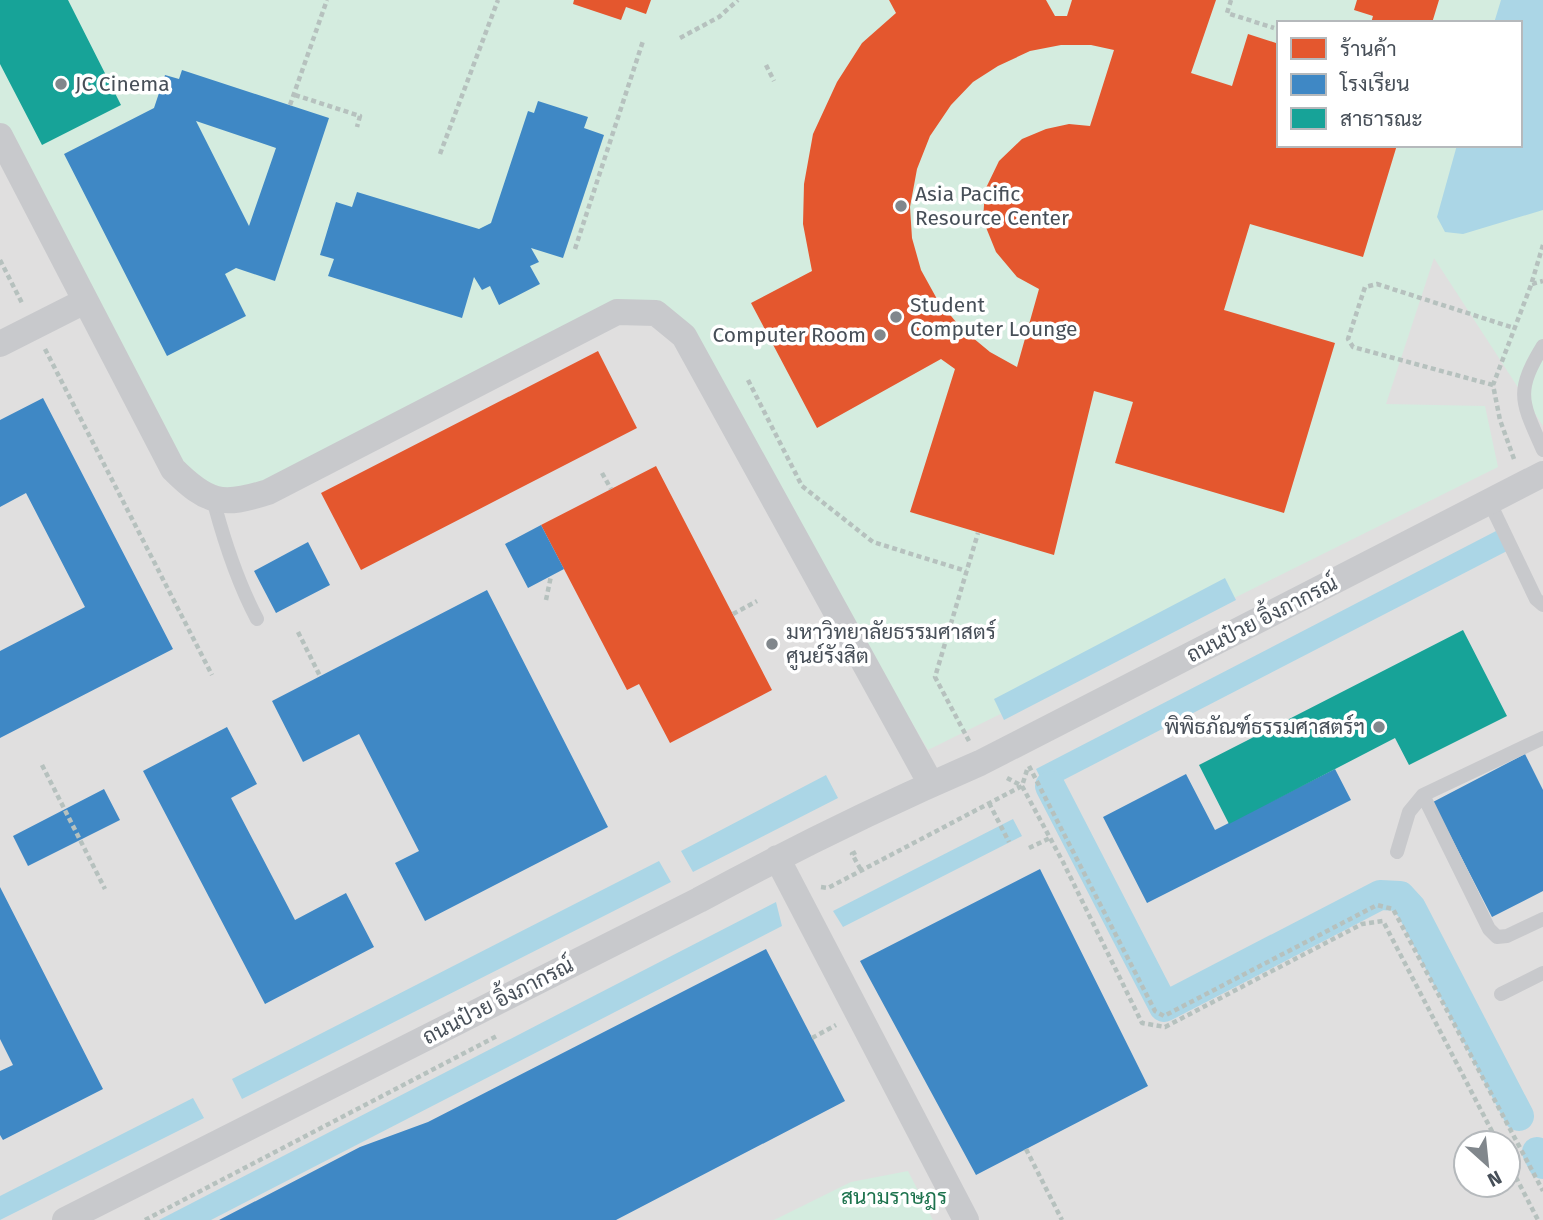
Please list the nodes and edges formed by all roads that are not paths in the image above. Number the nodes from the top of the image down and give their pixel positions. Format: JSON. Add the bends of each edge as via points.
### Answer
{"nodes":[{"id":1,"x":0,"y":136,"type":"edge"},
{"id":2,"x":85,"y":301,"type":"junction"},
{"id":3,"x":0,"y":344,"type":"edge"},
{"id":4,"x":1543,"y":346,"type":"edge"},
{"id":5,"x":1543,"y":450,"type":"edge"},
{"id":6,"x":1543,"y":474,"type":"edge"},
{"id":7,"x":213,"y":499,"type":"junction"},
{"id":8,"x":1489,"y":501,"type":"junction"},
{"id":9,"x":1543,"y":605,"type":"edge"},
{"id":10,"x":257,"y":619,"type":"dead end"},
{"id":11,"x":1543,"y":738,"type":"edge"},
{"id":12,"x":931,"y":784,"type":"junction"},
{"id":13,"x":1423,"y":795,"type":"junction"},
{"id":14,"x":1398,"y":852,"type":"dead end"},
{"id":15,"x":776,"y":858,"type":"junction"},
{"id":16,"x":1543,"y":919,"type":"edge"},
{"id":17,"x":1543,"y":973,"type":"edge"},
{"id":18,"x":1502,"y":994,"type":"dead end"},
{"id":19,"x":65,"y":1220,"type":"edge"},
{"id":20,"x":966,"y":1220,"type":"edge"}],
"edges":[{"from":1,"to":2,"type":"street"},
{"from":2,"to":3,"type":"street"},
{"from":2,"to":7,"type":"street","via":[[173,469]]},
{"from":4,"to":5,"type":"lane","via":[[1526,376],[1523,405]]},
{"from":6,"to":8,"type":"street","name":"ถนนป๋วย อิ้งภากรณ์"},
{"from":7,"to":10,"type":"lane","via":[[223,538]]},
{"from":7,"to":12,"type":"street","via":[[241,501],[268,492],[617,312],[656,313],[684,336]]},
{"from":8,"to":9,"type":"lane"},
{"from":8,"to":12,"type":"street","name":"ถนนป๋วย อิ้งภากรณ์"},
{"from":11,"to":13,"type":"lane"},
{"from":12,"to":15,"type":"street","name":"ถนนป๋วย อิ้งภากรณ์"},
{"from":13,"to":14,"type":"lane","via":[[1409,811]]},
{"from":13,"to":16,"type":"lane","via":[[1489,929],[1497,937],[1507,936]]},
{"from":15,"to":19,"type":"street","name":"ถนนป๋วย อิ้งภากรณ์"},
{"from":15,"to":20,"type":"street"},
{"from":17,"to":18,"type":"lane"}]}
